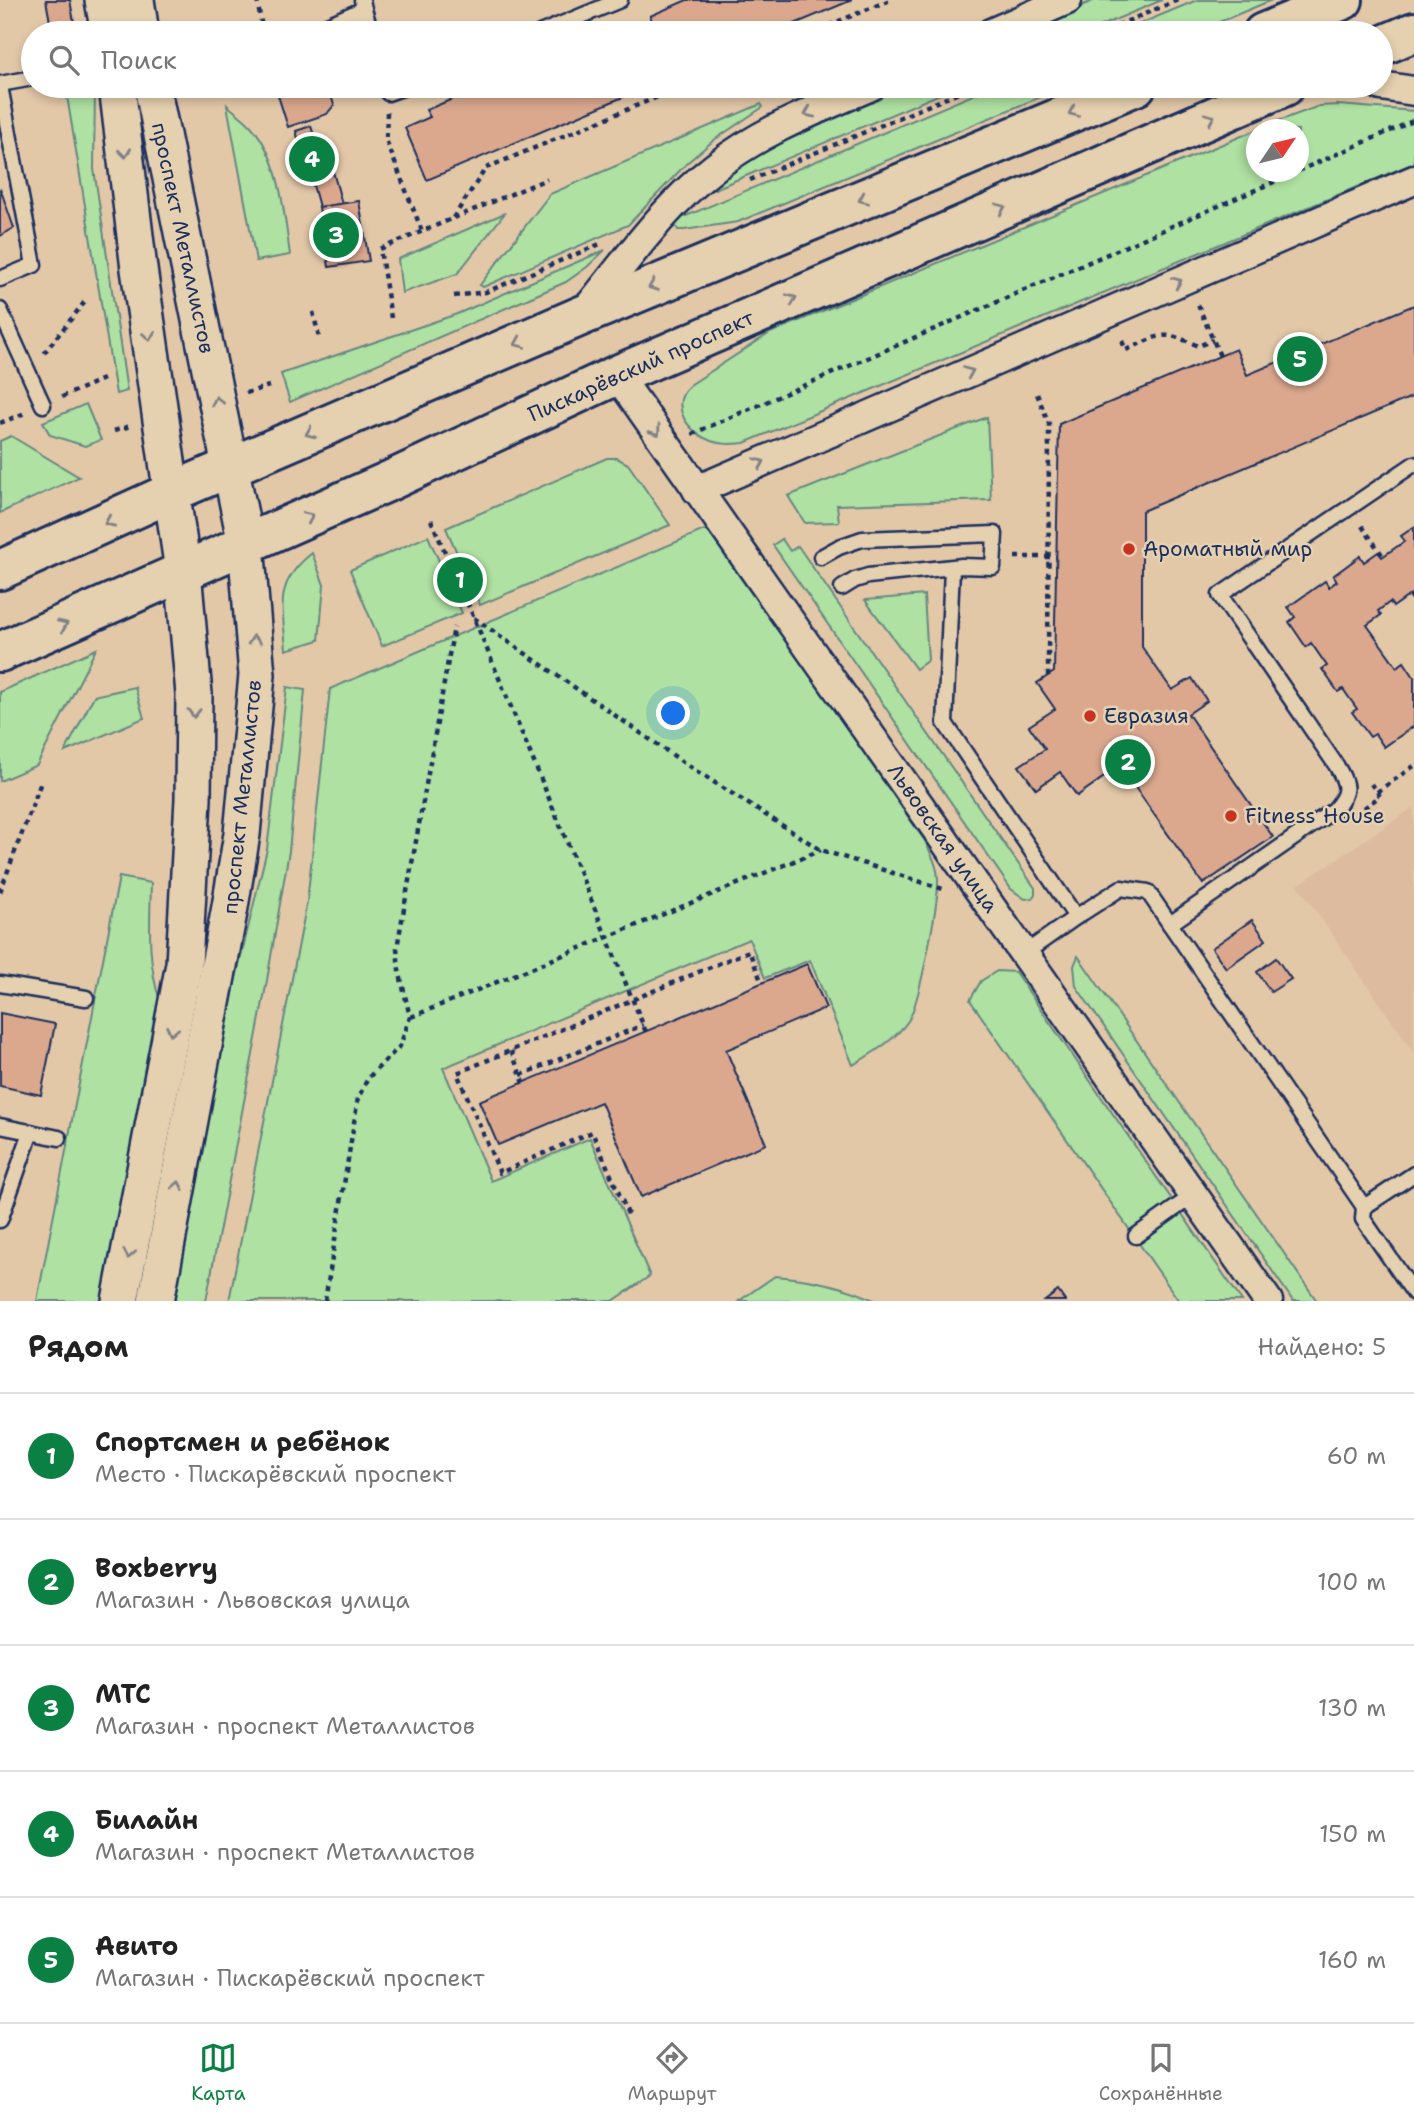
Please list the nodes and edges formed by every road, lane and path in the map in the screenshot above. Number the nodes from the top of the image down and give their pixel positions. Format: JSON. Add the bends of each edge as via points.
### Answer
{"nodes":[{"id":1,"x":103,"y":0,"type":"edge"},
{"id":2,"x":136,"y":0,"type":"edge"},
{"id":3,"x":257,"y":0,"type":"edge"},
{"id":4,"x":620,"y":0,"type":"edge"},
{"id":5,"x":890,"y":0,"type":"edge"},
{"id":6,"x":1067,"y":0,"type":"edge"},
{"id":7,"x":1178,"y":0,"type":"edge"},
{"id":8,"x":1343,"y":0,"type":"edge"},
{"id":9,"x":363,"y":4,"type":"edge"},
{"id":10,"x":107,"y":21,"type":"edge"},
{"id":11,"x":139,"y":21,"type":"edge"},
{"id":12,"x":261,"y":21,"type":"edge"},
{"id":13,"x":331,"y":21,"type":"edge"},
{"id":14,"x":368,"y":21,"type":"edge"},
{"id":15,"x":569,"y":21,"type":"edge"},
{"id":16,"x":841,"y":21,"type":"edge"},
{"id":17,"x":1019,"y":21,"type":"edge"},
{"id":18,"x":1128,"y":21,"type":"edge"},
{"id":19,"x":1292,"y":21,"type":"edge"},
{"id":20,"x":1414,"y":32,"type":"edge"},
{"id":21,"x":1393,"y":41,"type":"edge"},
{"id":22,"x":21,"y":81,"type":"edge"},
{"id":23,"x":0,"y":85,"type":"edge"},
{"id":24,"x":1393,"y":88,"type":"edge"},
{"id":25,"x":1414,"y":91,"type":"edge"},
{"id":26,"x":118,"y":98,"type":"edge"},
{"id":27,"x":154,"y":98,"type":"edge"},
{"id":28,"x":386,"y":98,"type":"edge"},
{"id":29,"x":655,"y":98,"type":"edge"},
{"id":30,"x":844,"y":98,"type":"edge"},
{"id":31,"x":946,"y":98,"type":"edge"},
{"id":32,"x":1107,"y":98,"type":"edge"},
{"id":33,"x":1256,"y":98,"type":"edge"},
{"id":34,"x":1414,"y":121,"type":"edge"},
{"id":35,"x":1309,"y":166,"type":"edge"},
{"id":36,"x":547,"y":179,"type":"dead end"},
{"id":37,"x":1414,"y":180,"type":"edge"},
{"id":38,"x":1273,"y":182,"type":"edge"},
{"id":39,"x":738,"y":185,"type":"dead end"},
{"id":40,"x":453,"y":218,"type":"junction"},
{"id":41,"x":422,"y":231,"type":"junction"},
{"id":42,"x":601,"y":243,"type":"dead end"},
{"id":43,"x":0,"y":279,"type":"edge"},
{"id":44,"x":454,"y":296,"type":"dead end"},
{"id":45,"x":87,"y":299,"type":"dead end"},
{"id":46,"x":1195,"y":299,"type":"dead end"},
{"id":47,"x":0,"y":310,"type":"edge"},
{"id":48,"x":313,"y":312,"type":"dead end"},
{"id":49,"x":581,"y":316,"type":"junction"},
{"id":50,"x":391,"y":318,"type":"dead end"},
{"id":51,"x":1213,"y":340,"type":"junction"},
{"id":52,"x":320,"y":341,"type":"dead end"},
{"id":53,"x":1122,"y":341,"type":"dead end"},
{"id":54,"x":1220,"y":356,"type":"dead end"},
{"id":55,"x":26,"y":368,"type":"junction"},
{"id":56,"x":617,"y":374,"type":"junction"},
{"id":57,"x":1037,"y":394,"type":"dead end"},
{"id":58,"x":43,"y":405,"type":"dead end"},
{"id":59,"x":666,"y":445,"type":"junction"},
{"id":60,"x":1414,"y":464,"type":"edge"},
{"id":61,"x":230,"y":467,"type":"junction"},
{"id":62,"x":697,"y":490,"type":"junction"},
{"id":63,"x":170,"y":493,"type":"junction"},
{"id":64,"x":1350,"y":508,"type":"junction"},
{"id":65,"x":431,"y":520,"type":"dead end"},
{"id":66,"x":246,"y":544,"type":"junction"},
{"id":67,"x":1383,"y":556,"type":"dead end"},
{"id":68,"x":821,"y":557,"type":"dead end"},
{"id":69,"x":1016,"y":557,"type":"dead end"},
{"id":70,"x":1048,"y":557,"type":"junction"},
{"id":71,"x":1056,"y":557,"type":"dead end"},
{"id":72,"x":952,"y":569,"type":"junction"},
{"id":73,"x":0,"y":570,"type":"edge"},
{"id":74,"x":183,"y":572,"type":"junction"},
{"id":75,"x":842,"y":588,"type":"dead end"},
{"id":76,"x":474,"y":618,"type":"junction"},
{"id":77,"x":454,"y":627,"type":"dead end"},
{"id":78,"x":0,"y":652,"type":"edge"},
{"id":79,"x":1048,"y":676,"type":"dead end"},
{"id":80,"x":1414,"y":766,"type":"edge"},
{"id":81,"x":1362,"y":770,"type":"dead end"},
{"id":82,"x":41,"y":782,"type":"dead end"},
{"id":83,"x":1377,"y":792,"type":"junction"},
{"id":84,"x":1357,"y":812,"type":"dead end"},
{"id":85,"x":821,"y":850,"type":"junction"},
{"id":86,"x":0,"y":892,"type":"edge"},
{"id":87,"x":990,"y":905,"type":"junction"},
{"id":88,"x":1076,"y":917,"type":"junction"},
{"id":89,"x":1170,"y":924,"type":"junction"},
{"id":90,"x":606,"y":937,"type":"junction"},
{"id":91,"x":1025,"y":953,"type":"junction"},
{"id":92,"x":762,"y":983,"type":"dead end"},
{"id":93,"x":0,"y":984,"type":"edge"},
{"id":94,"x":86,"y":998,"type":"dead end"},
{"id":95,"x":632,"y":1001,"type":"junction"},
{"id":96,"x":410,"y":1017,"type":"junction"},
{"id":97,"x":643,"y":1025,"type":"junction"},
{"id":98,"x":646,"y":1032,"type":"dead end"},
{"id":99,"x":511,"y":1051,"type":"junction"},
{"id":100,"x":522,"y":1075,"type":"junction"},
{"id":101,"x":524,"y":1083,"type":"dead end"},
{"id":102,"x":0,"y":1126,"type":"edge"},
{"id":103,"x":31,"y":1132,"type":"junction"},
{"id":104,"x":59,"y":1138,"type":"dead end"},
{"id":105,"x":1414,"y":1174,"type":"edge"},
{"id":106,"x":1195,"y":1194,"type":"junction"},
{"id":107,"x":1364,"y":1207,"type":"junction"},
{"id":108,"x":628,"y":1214,"type":"dead end"},
{"id":109,"x":0,"y":1220,"type":"edge"},
{"id":110,"x":1136,"y":1236,"type":"dead end"},
{"id":111,"x":1414,"y":1293,"type":"edge"},
{"id":112,"x":120,"y":1301,"type":"edge"},
{"id":113,"x":156,"y":1301,"type":"edge"},
{"id":114,"x":325,"y":1301,"type":"edge"},
{"id":115,"x":1268,"y":1301,"type":"edge"}],
"edges":[{"from":1,"to":10,"type":"street"},
{"from":2,"to":11,"type":"street"},
{"from":3,"to":12,"type":"path"},
{"from":4,"to":15,"type":"lane"},
{"from":5,"to":16,"type":"path"},
{"from":6,"to":17,"type":"street"},
{"from":7,"to":18,"type":"path"},
{"from":8,"to":19,"type":"main road"},
{"from":9,"to":13,"type":"lane"},
{"from":9,"to":14,"type":"lane"},
{"from":20,"to":21,"type":"main road"},
{"from":22,"to":23,"type":"lane"},
{"from":23,"to":43,"type":"lane","via":[[34,265]]},
{"from":24,"to":25,"type":"street"},
{"from":26,"to":63,"type":"street","name":"проспект Металлистов","one_way":true},
{"from":61,"to":27,"type":"street","name":"проспект Металлистов","one_way":true},
{"from":28,"to":41,"type":"path","via":[[386,140]]},
{"from":29,"to":40,"type":"path","via":[[486,168]]},
{"from":30,"to":49,"type":"street","one_way":true,"via":[[789,122],[714,167],[660,218]]},
{"from":31,"to":39,"type":"path"},
{"from":32,"to":49,"type":"main road","one_way":true},
{"from":56,"to":33,"type":"main road","name":"Пискарёвский проспект","one_way":true},
{"from":34,"to":35,"type":"path"},
{"from":36,"to":40,"type":"path"},
{"from":62,"to":37,"type":"street","one_way":true},
{"from":38,"to":59,"type":"path"},
{"from":40,"to":41,"type":"path"},
{"from":41,"to":50,"type":"path","via":[[380,249]]},
{"from":42,"to":44,"type":"path","via":[[486,292]]},
{"from":45,"to":55,"type":"path"},
{"from":46,"to":51,"type":"path"},
{"from":47,"to":55,"type":"lane"},
{"from":48,"to":52,"type":"path"},
{"from":49,"to":61,"type":"main road","one_way":true},
{"from":51,"to":53,"type":"path","via":[[1198,346],[1168,335],[1126,350]]},
{"from":51,"to":54,"type":"path"},
{"from":55,"to":58,"type":"lane"},
{"from":56,"to":59,"type":"street","name":"Львовская улица","one_way":true},
{"from":66,"to":56,"type":"main road","name":"Пискарёвский проспект","one_way":true},
{"from":57,"to":70,"type":"path","via":[[1049,424]]},
{"from":59,"to":62,"type":"street","name":"Львовская улица"},
{"from":60,"to":64,"type":"lane"},
{"from":61,"to":63,"type":"main road"},
{"from":61,"to":66,"type":"street","name":"проспект Металлистов"},
{"from":62,"to":87,"type":"street","name":"Львовская улица"},
{"from":63,"to":73,"type":"main road","one_way":true},
{"from":63,"to":74,"type":"street","name":"проспект Металлистов"},
{"from":64,"to":67,"type":"path"},
{"from":64,"to":89,"type":"lane","via":[[1220,595],[1336,765],[1346,782],[1345,798]]},
{"from":65,"to":76,"type":"path"},
{"from":66,"to":74,"type":"main road","name":"Пискарёвский проспект"},
{"from":113,"to":66,"type":"street","name":"проспект Металлистов","one_way":true,"via":[[242,834],[257,675]]},
{"from":68,"to":72,"type":"lane","via":[[862,539],[995,534],[993,567]]},
{"from":69,"to":70,"type":"path"},
{"from":70,"to":71,"type":"path"},
{"from":70,"to":79,"type":"path"},
{"from":72,"to":75,"type":"lane","via":[[868,576]]},
{"from":72,"to":88,"type":"lane","via":[[945,723]]},
{"from":78,"to":74,"type":"main road","name":"Пискарёвский проспект","one_way":true},
{"from":74,"to":112,"type":"street","name":"проспект Металлистов","one_way":true,"via":[[194,694],[184,964]]},
{"from":76,"to":85,"type":"path","via":[[690,767]]},
{"from":76,"to":90,"type":"path"},
{"from":77,"to":96,"type":"path","via":[[397,948]]},
{"from":80,"to":83,"type":"path"},
{"from":81,"to":83,"type":"path"},
{"from":82,"to":86,"type":"path"},
{"from":83,"to":84,"type":"path","via":[[1380,796]]},
{"from":85,"to":87,"type":"path"},
{"from":85,"to":90,"type":"path"},
{"from":87,"to":91,"type":"street","name":"Львовская улица"},
{"from":88,"to":89,"type":"lane","via":[[1121,888],[1148,892]]},
{"from":88,"to":91,"type":"lane"},
{"from":89,"to":107,"type":"lane"},
{"from":90,"to":95,"type":"path"},
{"from":90,"to":96,"type":"path"},
{"from":91,"to":106,"type":"street","name":"Львовская улица"},
{"from":92,"to":95,"type":"path","via":[[749,951]]},
{"from":93,"to":94,"type":"lane"},
{"from":95,"to":97,"type":"path"},
{"from":95,"to":99,"type":"path"},
{"from":96,"to":114,"type":"path","via":[[400,1046],[368,1078],[359,1098]]},
{"from":97,"to":98,"type":"path"},
{"from":97,"to":100,"type":"path"},
{"from":99,"to":100,"type":"path"},
{"from":99,"to":108,"type":"path","via":[[457,1073],[500,1173],[592,1132]]},
{"from":100,"to":101,"type":"path"},
{"from":102,"to":103,"type":"lane"},
{"from":103,"to":104,"type":"lane"},
{"from":103,"to":109,"type":"lane"},
{"from":105,"to":107,"type":"lane"},
{"from":106,"to":110,"type":"lane"},
{"from":106,"to":115,"type":"street","name":"Львовская улица"},
{"from":107,"to":111,"type":"lane","via":[[1363,1219]]}]}
